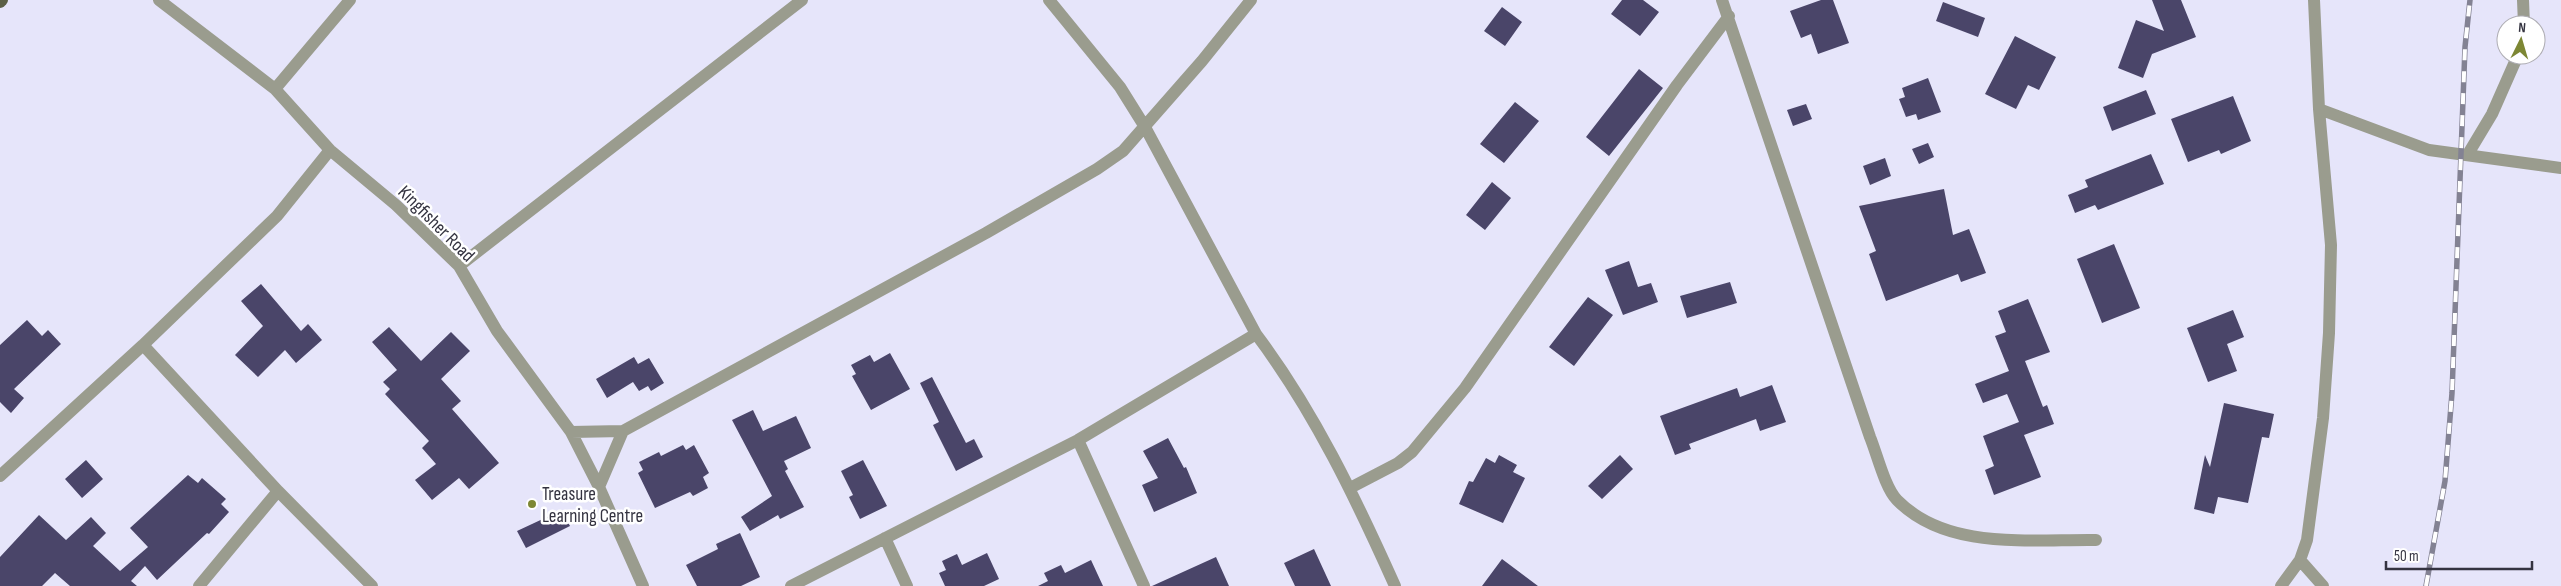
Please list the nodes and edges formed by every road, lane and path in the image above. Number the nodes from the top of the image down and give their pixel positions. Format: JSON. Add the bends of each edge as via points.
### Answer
{"nodes":[{"id":1,"x":159,"y":0,"type":"edge"},
{"id":2,"x":350,"y":0,"type":"edge"},
{"id":3,"x":802,"y":0,"type":"edge"},
{"id":4,"x":1049,"y":0,"type":"edge"},
{"id":5,"x":1251,"y":0,"type":"edge"},
{"id":6,"x":1722,"y":0,"type":"edge"},
{"id":7,"x":2314,"y":0,"type":"edge"},
{"id":8,"x":2523,"y":0,"type":"edge"},
{"id":9,"x":2524,"y":15,"type":"edge"},
{"id":10,"x":1729,"y":16,"type":"junction"},
{"id":11,"x":2514,"y":65,"type":"edge"},
{"id":12,"x":274,"y":89,"type":"junction"},
{"id":13,"x":2319,"y":109,"type":"junction"},
{"id":14,"x":1145,"y":127,"type":"junction"},
{"id":15,"x":330,"y":150,"type":"junction"},
{"id":16,"x":2468,"y":154,"type":"junction"},
{"id":17,"x":2561,"y":168,"type":"edge"},
{"id":18,"x":459,"y":266,"type":"junction"},
{"id":19,"x":1256,"y":334,"type":"junction"},
{"id":20,"x":143,"y":345,"type":"junction"},
{"id":21,"x":623,"y":431,"type":"junction"},
{"id":22,"x":571,"y":432,"type":"junction"},
{"id":23,"x":1078,"y":440,"type":"junction"},
{"id":24,"x":0,"y":476,"type":"edge"},
{"id":25,"x":599,"y":487,"type":"junction"},
{"id":26,"x":1350,"y":488,"type":"junction"},
{"id":27,"x":278,"y":491,"type":"junction"},
{"id":28,"x":885,"y":538,"type":"junction"},
{"id":29,"x":2096,"y":540,"type":"dead end"},
{"id":30,"x":2300,"y":560,"type":"junction"},
{"id":31,"x":199,"y":586,"type":"edge"},
{"id":32,"x":372,"y":586,"type":"edge"},
{"id":33,"x":642,"y":586,"type":"edge"},
{"id":34,"x":791,"y":586,"type":"edge"},
{"id":35,"x":907,"y":586,"type":"edge"},
{"id":36,"x":1144,"y":586,"type":"edge"},
{"id":37,"x":1395,"y":586,"type":"edge"},
{"id":38,"x":2281,"y":586,"type":"edge"},
{"id":39,"x":2323,"y":586,"type":"edge"}],
"edges":[{"from":1,"to":12,"type":"street","name":"Kingfisher Road"},
{"from":2,"to":12,"type":"street"},
{"from":3,"to":18,"type":"street"},
{"from":4,"to":14,"type":"street","via":[[1120,87]]},
{"from":5,"to":14,"type":"street"},
{"from":6,"to":10,"type":"street"},
{"from":7,"to":13,"type":"street"},
{"from":8,"to":9,"type":"street"},
{"from":10,"to":26,"type":"street","via":[[1465,388],[1412,452]]},
{"from":10,"to":29,"type":"street","via":[[1870,436],[1896,499],[1917,516],[1976,538]]},
{"from":11,"to":16,"type":"street","via":[[2492,114]]},
{"from":12,"to":15,"type":"street","name":"Kingfisher Road"},
{"from":13,"to":16,"type":"street","via":[[2429,150]]},
{"from":13,"to":30,"type":"street","via":[[2331,245],[2329,333],[2311,514]]},
{"from":14,"to":19,"type":"street"},
{"from":14,"to":21,"type":"street","via":[[1123,151],[1089,174],[986,234]]},
{"from":15,"to":18,"type":"street","name":"Kingfisher Road","via":[[396,205]]},
{"from":15,"to":20,"type":"street","via":[[277,216]]},
{"from":16,"to":17,"type":"street"},
{"from":18,"to":22,"type":"street","name":"Kingfisher Road","via":[[497,331]]},
{"from":19,"to":23,"type":"street"},
{"from":19,"to":26,"type":"street","via":[[1275,359]]},
{"from":20,"to":24,"type":"street"},
{"from":20,"to":27,"type":"street"},
{"from":21,"to":22,"type":"street"},
{"from":21,"to":25,"type":"street"},
{"from":22,"to":25,"type":"street","name":"Kingfisher Road"},
{"from":23,"to":28,"type":"street"},
{"from":23,"to":36,"type":"street"},
{"from":25,"to":33,"type":"street","name":"Kingfisher Road"},
{"from":26,"to":37,"type":"street"},
{"from":27,"to":31,"type":"street"},
{"from":27,"to":32,"type":"street"},
{"from":28,"to":34,"type":"street"},
{"from":28,"to":35,"type":"street"},
{"from":30,"to":38,"type":"street"},
{"from":30,"to":39,"type":"street"}]}
